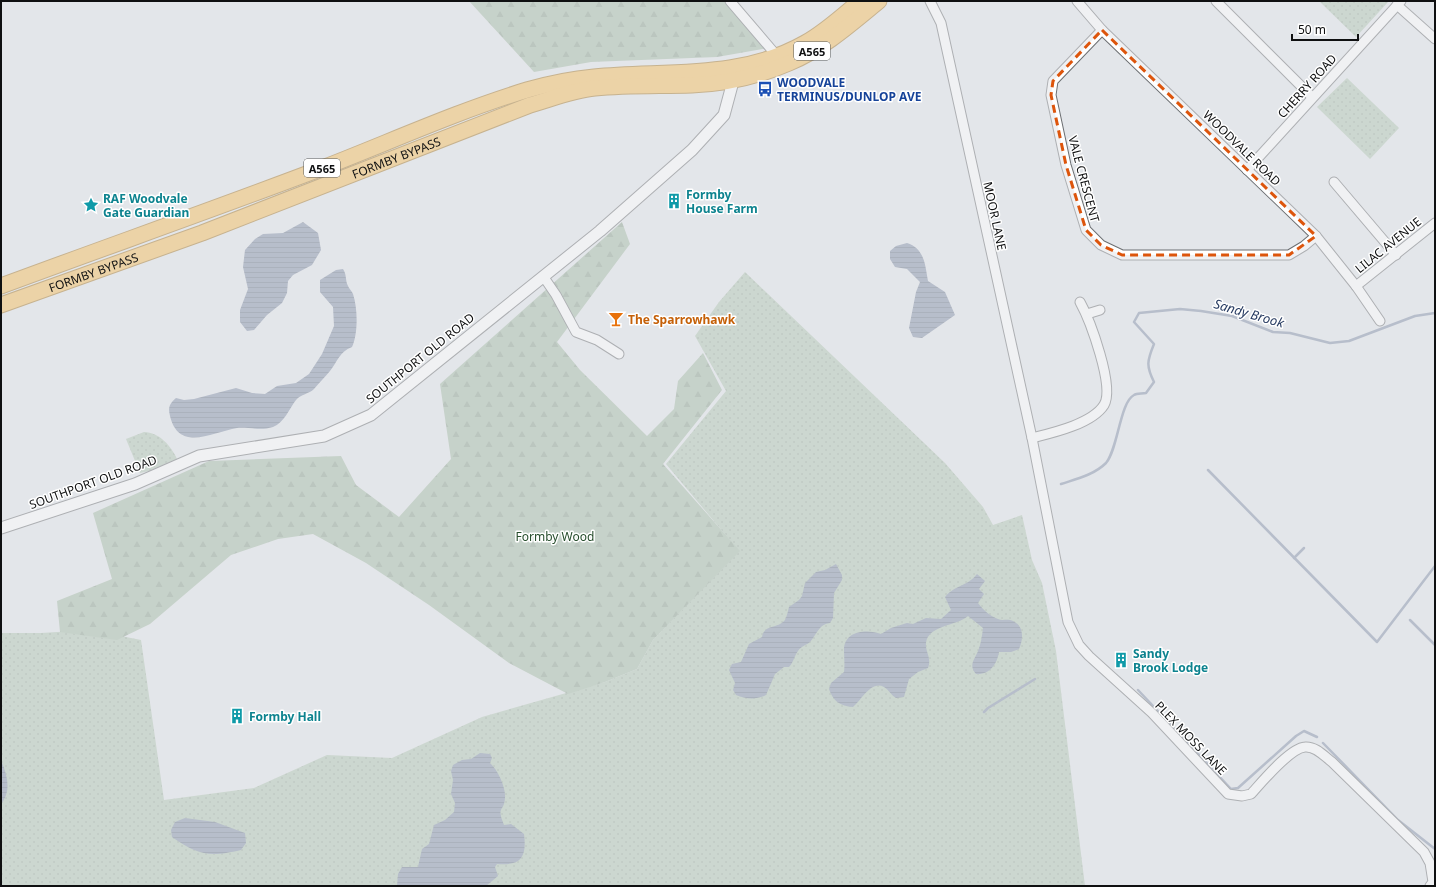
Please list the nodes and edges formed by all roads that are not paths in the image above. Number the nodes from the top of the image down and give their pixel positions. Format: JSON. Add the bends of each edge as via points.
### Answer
{"nodes":[{"id":1,"x":730,"y":1,"type":"edge"},
{"id":2,"x":860,"y":1,"type":"edge"},
{"id":3,"x":878,"y":1,"type":"edge"},
{"id":4,"x":930,"y":1,"type":"edge"},
{"id":5,"x":1077,"y":1,"type":"edge"},
{"id":6,"x":1216,"y":1,"type":"edge"},
{"id":7,"x":1399,"y":3,"type":"edge"},
{"id":8,"x":1102,"y":30,"type":"junction"},
{"id":9,"x":1435,"y":39,"type":"edge"},
{"id":10,"x":778,"y":56,"type":"junction"},
{"id":11,"x":735,"y":74,"type":"junction"},
{"id":12,"x":1312,"y":97,"type":"junction"},
{"id":13,"x":1247,"y":170,"type":"junction"},
{"id":14,"x":1334,"y":182,"type":"dead end"},
{"id":15,"x":237,"y":219,"type":"junction"},
{"id":16,"x":1435,"y":223,"type":"edge"},
{"id":17,"x":143,"y":234,"type":"junction"},
{"id":18,"x":1316,"y":236,"type":"junction"},
{"id":19,"x":1396,"y":255,"type":"junction"},
{"id":20,"x":543,"y":276,"type":"junction"},
{"id":21,"x":1,"y":286,"type":"edge"},
{"id":22,"x":1356,"y":286,"type":"junction"},
{"id":23,"x":1080,"y":302,"type":"dead end"},
{"id":24,"x":1,"y":305,"type":"edge"},
{"id":25,"x":1100,"y":310,"type":"dead end"},
{"id":26,"x":1087,"y":314,"type":"junction"},
{"id":27,"x":1380,"y":321,"type":"dead end"},
{"id":28,"x":619,"y":354,"type":"dead end"},
{"id":29,"x":1032,"y":438,"type":"junction"},
{"id":30,"x":1,"y":528,"type":"edge"},
{"id":31,"x":1430,"y":886,"type":"edge"}],
"edges":[{"from":1,"to":10,"type":"street"},
{"from":2,"to":10,"type":"highway","number":"A565","via":[[828,28],[804,44]]},
{"from":3,"to":11,"type":"highway","number":"A565","via":[[834,38],[799,59],[768,71]]},
{"from":4,"to":29,"type":"street","name":"MOOR LANE","via":[[941,23]]},
{"from":5,"to":8,"type":"street","name":"WOODVALE ROAD"},
{"from":6,"to":12,"type":"street"},
{"from":7,"to":9,"type":"street"},
{"from":7,"to":12,"type":"street","name":"CHERRY ROAD"},
{"from":8,"to":13,"type":"street","name":"WOODVALE ROAD"},
{"from":8,"to":18,"type":"street","name":"VALE CRESCENT","via":[[1053,81],[1051,95],[1066,165],[1086,230],[1101,245],[1122,255],[1290,255]]},
{"from":10,"to":11,"type":"highway","number":"A565"},
{"from":11,"to":15,"type":"highway","name":"FORMBY BYPASS","number":"A565","via":[[694,85],[593,88],[558,96]]},
{"from":11,"to":17,"type":"highway","name":"FORMBY BYPASS","number":"A565","via":[[592,77],[529,90]]},
{"from":11,"to":20,"type":"street","name":"SOUTHPORT OLD ROAD","via":[[724,115],[692,150],[600,231]]},
{"from":12,"to":13,"type":"street","name":"CHERRY ROAD"},
{"from":13,"to":18,"type":"street","name":"WOODVALE ROAD"},
{"from":14,"to":19,"type":"street"},
{"from":15,"to":17,"type":"highway","via":[[200,224],[152,241]]},
{"from":15,"to":24,"type":"highway","name":"FORMBY BYPASS","number":"A565"},
{"from":16,"to":19,"type":"street","name":"LILAC AVENUE"},
{"from":17,"to":21,"type":"highway","name":"FORMBY BYPASS","number":"A565"},
{"from":18,"to":22,"type":"street","name":"WOODVALE ROAD"},
{"from":19,"to":22,"type":"street","name":"LILAC AVENUE"},
{"from":20,"to":28,"type":"street","via":[[576,332],[597,340]]},
{"from":20,"to":30,"type":"street","name":"SOUTHPORT OLD ROAD","via":[[371,415],[324,436],[199,456],[135,484]]},
{"from":22,"to":27,"type":"street","name":"WOODVALE ROAD"},
{"from":23,"to":26,"type":"street"},
{"from":25,"to":26,"type":"street"},
{"from":26,"to":29,"type":"street","via":[[1105,376],[1104,405],[1099,411],[1073,426]]},
{"from":29,"to":31,"type":"street","name":"PLEX MOSS LANE","via":[[1068,622],[1079,645],[1152,713],[1228,794],[1251,794],[1296,750],[1306,747],[1318,751],[1424,852],[1430,863],[1433,882]]}]}
